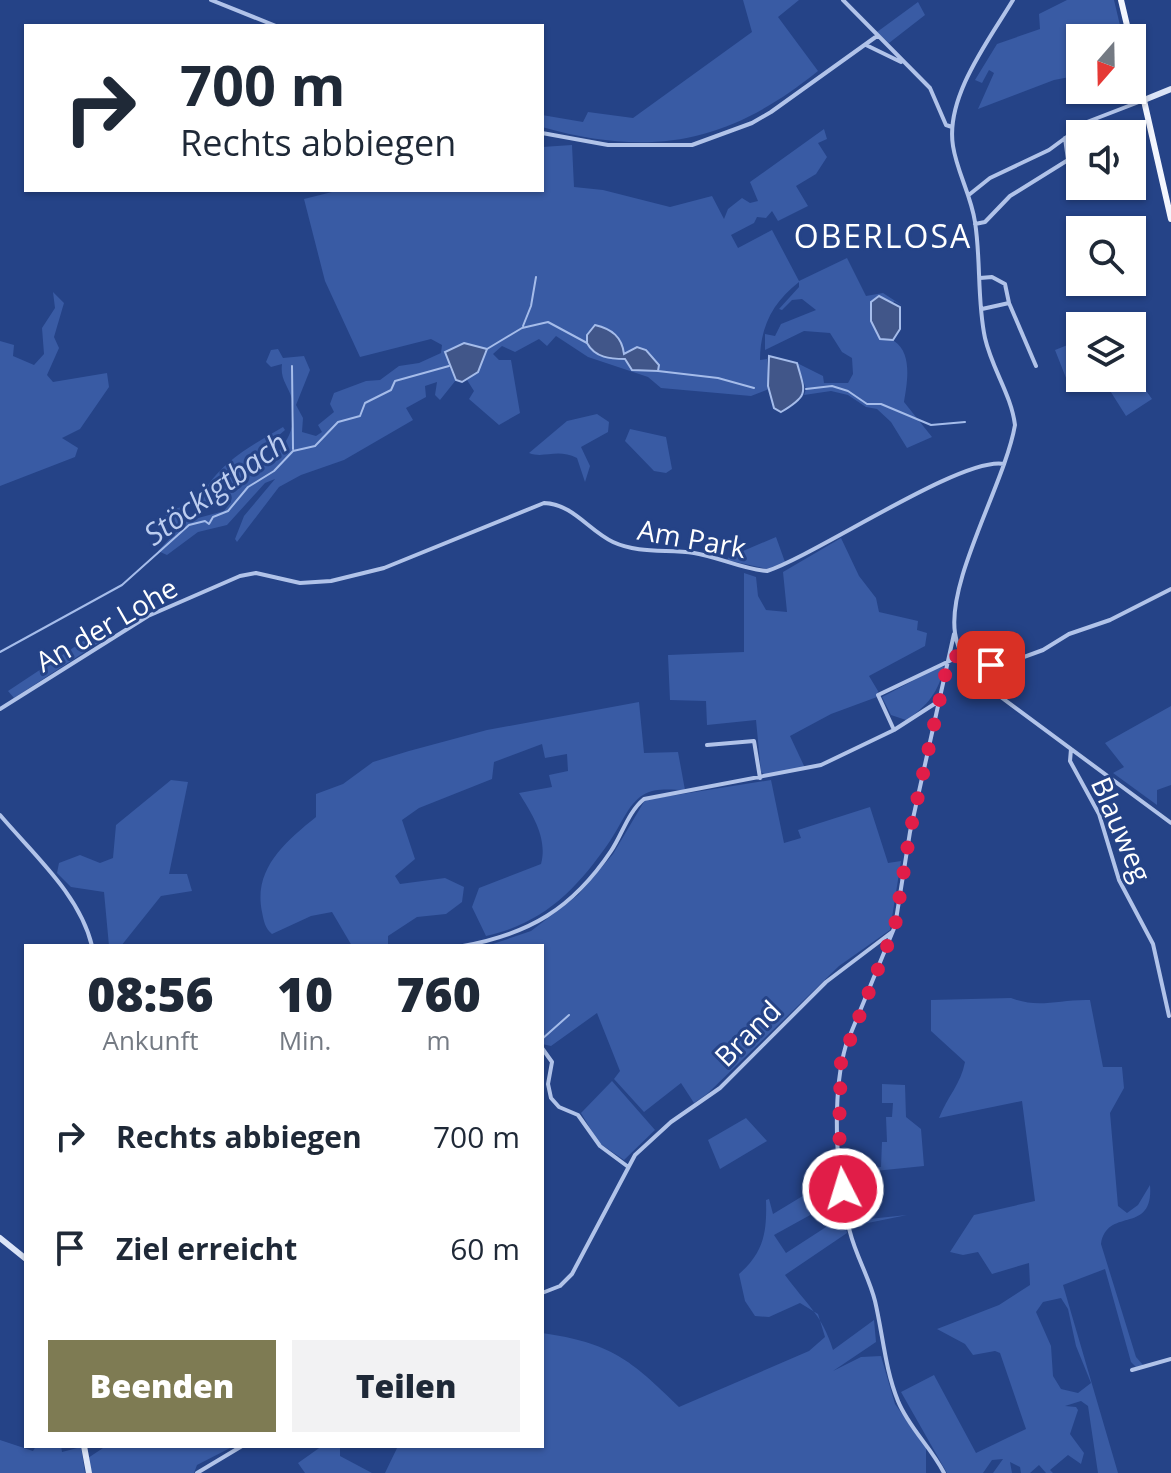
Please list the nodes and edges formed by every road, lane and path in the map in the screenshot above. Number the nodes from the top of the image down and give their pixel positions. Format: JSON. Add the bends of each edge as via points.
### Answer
{"nodes":[{"id":1,"x":211,"y":0,"type":"edge"},
{"id":2,"x":843,"y":0,"type":"edge"},
{"id":3,"x":1013,"y":0,"type":"edge"},
{"id":4,"x":1121,"y":0,"type":"edge"},
{"id":5,"x":271,"y":24,"type":"edge"},
{"id":6,"x":1127,"y":24,"type":"edge"},
{"id":7,"x":877,"y":36,"type":"junction"},
{"id":8,"x":864,"y":44,"type":"junction"},
{"id":9,"x":907,"y":65,"type":"junction"},
{"id":10,"x":1171,"y":89,"type":"edge"},
{"id":11,"x":1146,"y":99,"type":"edge"},
{"id":12,"x":1133,"y":104,"type":"edge"},
{"id":13,"x":1145,"y":104,"type":"edge"},
{"id":14,"x":952,"y":127,"type":"junction"},
{"id":15,"x":544,"y":133,"type":"edge"},
{"id":16,"x":1065,"y":138,"type":"junction"},
{"id":17,"x":970,"y":194,"type":"junction"},
{"id":18,"x":1171,"y":219,"type":"edge"},
{"id":19,"x":975,"y":224,"type":"junction"},
{"id":20,"x":980,"y":278,"type":"junction"},
{"id":21,"x":1009,"y":303,"type":"junction"},
{"id":22,"x":982,"y":309,"type":"junction"},
{"id":23,"x":1036,"y":366,"type":"dead end"},
{"id":24,"x":1004,"y":464,"type":"junction"},
{"id":25,"x":507,"y":515,"type":"joint"},
{"id":26,"x":1171,"y":589,"type":"edge"},
{"id":27,"x":954,"y":632,"type":"junction"},
{"id":28,"x":962,"y":655,"type":"junction"},
{"id":29,"x":949,"y":658,"type":"junction"},
{"id":30,"x":970,"y":668,"type":"junction"},
{"id":31,"x":939,"y":701,"type":"junction"},
{"id":32,"x":0,"y":709,"type":"edge"},
{"id":33,"x":888,"y":716,"type":"junction"},
{"id":34,"x":910,"y":721,"type":"junction"},
{"id":35,"x":894,"y":730,"type":"junction"},
{"id":36,"x":707,"y":745,"type":"dead end"},
{"id":37,"x":1071,"y":749,"type":"junction"},
{"id":38,"x":760,"y":778,"type":"junction"},
{"id":39,"x":0,"y":815,"type":"edge"},
{"id":40,"x":1171,"y":823,"type":"edge"},
{"id":41,"x":895,"y":926,"type":"junction"},
{"id":42,"x":92,"y":944,"type":"edge"},
{"id":43,"x":482,"y":944,"type":"edge"},
{"id":44,"x":1169,"y":1016,"type":"dead end"},
{"id":45,"x":544,"y":1051,"type":"edge"},
{"id":46,"x":627,"y":1166,"type":"junction"},
{"id":47,"x":0,"y":1238,"type":"edge"},
{"id":48,"x":24,"y":1257,"type":"edge"},
{"id":49,"x":544,"y":1292,"type":"edge"},
{"id":50,"x":1171,"y":1359,"type":"edge"},
{"id":51,"x":1132,"y":1370,"type":"dead end"},
{"id":52,"x":84,"y":1448,"type":"edge"},
{"id":53,"x":239,"y":1448,"type":"edge"},
{"id":54,"x":89,"y":1473,"type":"edge"},
{"id":55,"x":197,"y":1473,"type":"edge"},
{"id":56,"x":944,"y":1473,"type":"edge"}],
"edges":[{"from":1,"to":5,"type":"street"},
{"from":2,"to":7,"type":"street"},
{"from":3,"to":14,"type":"street","via":[[962,93]]},
{"from":4,"to":6,"type":"main road"},
{"from":7,"to":8,"type":"street"},
{"from":7,"to":9,"type":"street"},
{"from":8,"to":9,"type":"street"},
{"from":8,"to":15,"type":"street","via":[[771,112],[692,145],[623,146]]},
{"from":9,"to":14,"type":"street","via":[[930,88],[946,125]]},
{"from":10,"to":11,"type":"street"},
{"from":12,"to":16,"type":"street","via":[[1095,118]]},
{"from":13,"to":18,"type":"main road"},
{"from":14,"to":17,"type":"street","via":[[953,150]]},
{"from":16,"to":17,"type":"street"},
{"from":16,"to":19,"type":"street","via":[[1066,162]]},
{"from":17,"to":19,"type":"street"},
{"from":19,"to":20,"type":"street"},
{"from":20,"to":21,"type":"street","via":[[1005,284]]},
{"from":20,"to":22,"type":"street"},
{"from":21,"to":22,"type":"street"},
{"from":21,"to":23,"type":"street"},
{"from":22,"to":24,"type":"street","via":[[985,338],[1013,409],[1015,425]]},
{"from":24,"to":25,"type":"street","name":"Am Park","via":[[949,478],[767,571],[692,553],[630,549],[557,503]]},
{"from":24,"to":27,"type":"street","via":[[961,587]]},
{"from":25,"to":32,"type":"street","name":"An der Lohe","via":[[384,568],[331,581],[240,576],[148,616]]},
{"from":26,"to":30,"type":"street","via":[[1043,650]]},
{"from":27,"to":28,"type":"street"},
{"from":27,"to":29,"type":"street"},
{"from":28,"to":29,"type":"street"},
{"from":28,"to":30,"type":"street"},
{"from":29,"to":31,"type":"street"},
{"from":29,"to":33,"type":"street","via":[[878,695]]},
{"from":30,"to":37,"type":"street"},
{"from":31,"to":34,"type":"street"},
{"from":31,"to":41,"type":"street"},
{"from":33,"to":34,"type":"street"},
{"from":33,"to":35,"type":"street"},
{"from":34,"to":35,"type":"street"},
{"from":35,"to":38,"type":"street","via":[[821,765]]},
{"from":36,"to":38,"type":"street","via":[[754,741]]},
{"from":37,"to":40,"type":"street"},
{"from":37,"to":44,"type":"street","name":"Blauweg","via":[[1070,761],[1099,814],[1119,880],[1153,944]]},
{"from":38,"to":43,"type":"street","via":[[644,799],[610,852],[575,892],[530,928]]},
{"from":39,"to":42,"type":"street","via":[[74,902]]},
{"from":41,"to":46,"type":"street","name":"Brand","via":[[826,982],[728,1081],[657,1134]]},
{"from":41,"to":56,"type":"street","via":[[841,1063],[841,1173],[849,1230],[875,1302],[899,1403]]},
{"from":45,"to":46,"type":"street","via":[[552,1062],[551,1098],[578,1115],[600,1146]]},
{"from":46,"to":49,"type":"street","name":"Brand","via":[[572,1274]]},
{"from":47,"to":48,"type":"street"},
{"from":50,"to":51,"type":"street"},
{"from":52,"to":54,"type":"street"},
{"from":53,"to":55,"type":"street"}]}
